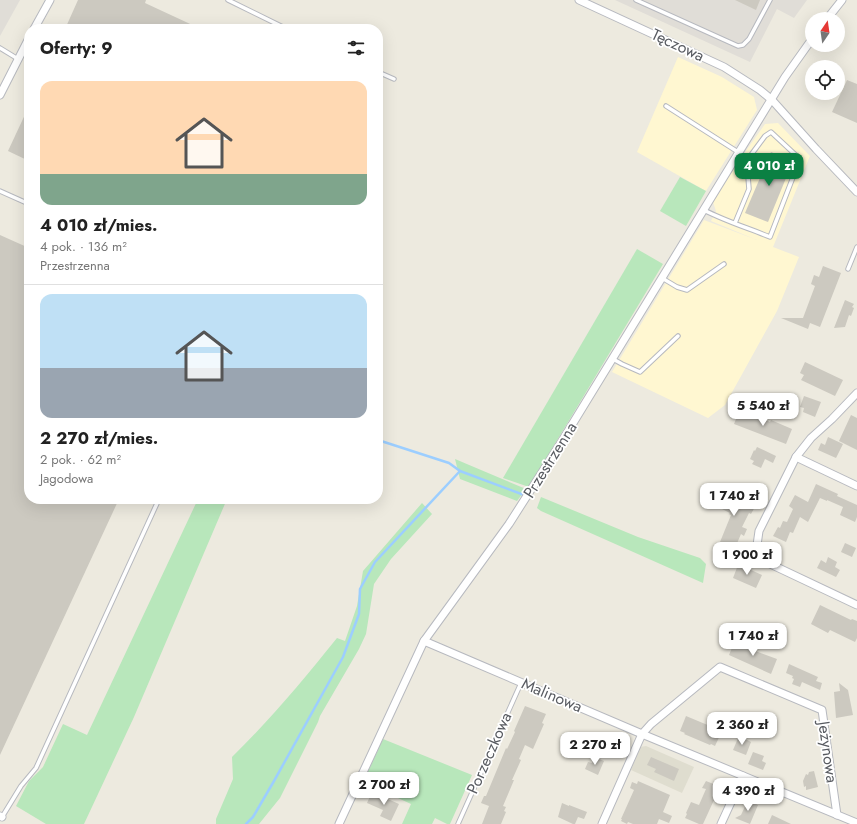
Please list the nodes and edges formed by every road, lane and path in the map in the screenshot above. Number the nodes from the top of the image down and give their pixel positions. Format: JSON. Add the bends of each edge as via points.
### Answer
{"nodes":[{"id":1,"x":50,"y":0,"type":"edge"},
{"id":2,"x":228,"y":0,"type":"edge"},
{"id":3,"x":579,"y":0,"type":"edge"},
{"id":4,"x":636,"y":0,"type":"edge"},
{"id":5,"x":770,"y":0,"type":"edge"},
{"id":6,"x":842,"y":0,"type":"edge"},
{"id":7,"x":833,"y":12,"type":"edge"},
{"id":8,"x":37,"y":24,"type":"edge"},
{"id":9,"x":277,"y":24,"type":"edge"},
{"id":10,"x":0,"y":48,"type":"edge"},
{"id":11,"x":24,"y":48,"type":"edge"},
{"id":12,"x":805,"y":49,"type":"edge"},
{"id":13,"x":18,"y":59,"type":"junction"},
{"id":14,"x":383,"y":74,"type":"edge"},
{"id":15,"x":394,"y":79,"type":"dead end"},
{"id":16,"x":0,"y":95,"type":"edge"},
{"id":17,"x":772,"y":100,"type":"junction"},
{"id":18,"x":666,"y":106,"type":"dead end"},
{"id":19,"x":739,"y":153,"type":"junction"},
{"id":20,"x":0,"y":190,"type":"edge"},
{"id":21,"x":857,"y":192,"type":"edge"},
{"id":22,"x":24,"y":202,"type":"edge"},
{"id":23,"x":704,"y":210,"type":"junction"},
{"id":24,"x":734,"y":223,"type":"junction"},
{"id":25,"x":857,"y":247,"type":"edge"},
{"id":26,"x":724,"y":264,"type":"dead end"},
{"id":27,"x":848,"y":269,"type":"dead end"},
{"id":28,"x":662,"y":278,"type":"junction"},
{"id":29,"x":678,"y":336,"type":"dead end"},
{"id":30,"x":613,"y":359,"type":"junction"},
{"id":31,"x":857,"y":393,"type":"edge"},
{"id":32,"x":796,"y":457,"type":"junction"},
{"id":33,"x":857,"y":486,"type":"edge"},
{"id":34,"x":157,"y":504,"type":"edge"},
{"id":35,"x":857,"y":605,"type":"edge"},
{"id":36,"x":424,"y":641,"type":"junction"},
{"id":37,"x":521,"y":682,"type":"junction"},
{"id":38,"x":642,"y":734,"type":"junction"},
{"id":39,"x":743,"y":776,"type":"junction"},
{"id":40,"x":837,"y":815,"type":"junction"},
{"id":41,"x":1,"y":817,"type":"edge"},
{"id":42,"x":338,"y":824,"type":"edge"},
{"id":43,"x":458,"y":824,"type":"edge"},
{"id":44,"x":602,"y":824,"type":"edge"},
{"id":45,"x":721,"y":824,"type":"edge"},
{"id":46,"x":857,"y":824,"type":"edge"}],
"edges":[{"from":1,"to":8,"type":"street"},
{"from":2,"to":9,"type":"lane"},
{"from":3,"to":17,"type":"street","name":"Tęczowa","via":[[724,67]]},
{"from":4,"to":5,"type":"lane","via":[[738,46],[750,39]]},
{"from":6,"to":7,"type":"street"},
{"from":10,"to":13,"type":"lane"},
{"from":11,"to":13,"type":"street"},
{"from":12,"to":17,"type":"street","name":"Przestrzenna"},
{"from":13,"to":16,"type":"street"},
{"from":14,"to":15,"type":"lane"},
{"from":17,"to":19,"type":"street","name":"Przestrzenna"},
{"from":17,"to":21,"type":"street","name":"Tęczowa"},
{"from":18,"to":19,"type":"lane"},
{"from":19,"to":23,"type":"street","name":"Przestrzenna"},
{"from":20,"to":22,"type":"lane"},
{"from":23,"to":24,"type":"lane"},
{"from":23,"to":28,"type":"street","name":"Przestrzenna"},
{"from":24,"to":24,"type":"lane","via":[[770,237],[800,159],[771,132],[748,159],[749,189]]},
{"from":25,"to":27,"type":"lane"},
{"from":26,"to":28,"type":"lane","via":[[687,290]]},
{"from":28,"to":30,"type":"street","name":"Przestrzenna"},
{"from":29,"to":30,"type":"lane","via":[[640,372]]},
{"from":30,"to":36,"type":"street","name":"Przestrzenna","via":[[510,524]]},
{"from":31,"to":32,"type":"street","via":[[811,438]]},
{"from":32,"to":33,"type":"street"},
{"from":32,"to":35,"type":"street","via":[[759,531],[757,539],[760,558]]},
{"from":34,"to":41,"type":"lane","via":[[36,768]]},
{"from":36,"to":37,"type":"street","name":"Malinowa"},
{"from":36,"to":42,"type":"street","name":"Przestrzenna"},
{"from":37,"to":38,"type":"street","name":"Malinowa"},
{"from":37,"to":43,"type":"lane","name":"Porzeczkowa"},
{"from":38,"to":39,"type":"street","name":"Malinowa"},
{"from":38,"to":40,"type":"street","name":"Jeżynowa","via":[[650,724],[720,667],[822,710]]},
{"from":38,"to":44,"type":"street"},
{"from":39,"to":40,"type":"street","name":"Malinowa"},
{"from":39,"to":45,"type":"street"},
{"from":40,"to":46,"type":"street","name":"Malinowa"}]}
